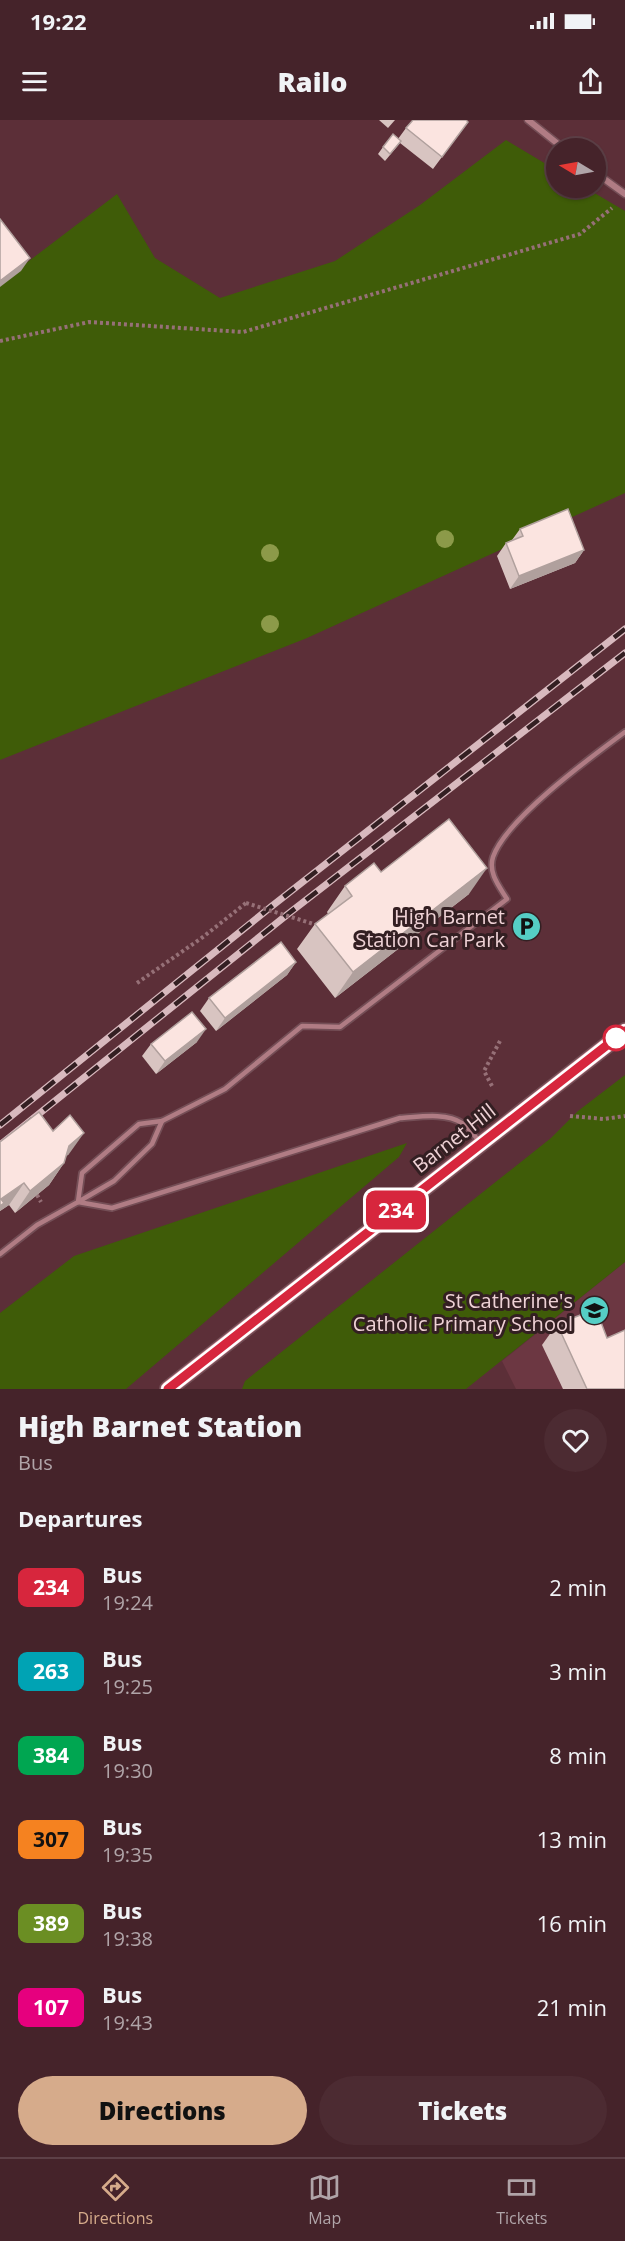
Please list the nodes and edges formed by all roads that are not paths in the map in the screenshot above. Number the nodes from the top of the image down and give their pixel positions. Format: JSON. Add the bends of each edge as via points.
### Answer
{"nodes":[{"id":1,"x":528,"y":120,"type":"edge"},
{"id":2,"x":550,"y":138,"type":"edge"},
{"id":3,"x":606,"y":180,"type":"edge"},
{"id":4,"x":625,"y":194,"type":"edge"},
{"id":5,"x":625,"y":732,"type":"edge"},
{"id":6,"x":625,"y":1031,"type":"edge"},
{"id":7,"x":162,"y":1121,"type":"junction"},
{"id":8,"x":481,"y":1143,"type":"junction"},
{"id":9,"x":78,"y":1202,"type":"junction"},
{"id":10,"x":0,"y":1254,"type":"edge"},
{"id":11,"x":168,"y":1389,"type":"edge"}],
"edges":[{"from":1,"to":2,"type":"street"},
{"from":3,"to":4,"type":"street"},
{"from":5,"to":7,"type":"lane","via":[[510,829],[493,857],[492,874],[507,899],[340,1027],[302,1026],[225,1089]]},
{"from":6,"to":8,"type":"main road","name":"Barnet Hill"},
{"from":7,"to":9,"type":"lane","via":[[152,1144],[114,1181]]},
{"from":7,"to":9,"type":"lane","via":[[139,1124],[82,1173]]},
{"from":8,"to":9,"type":"lane","via":[[461,1123],[430,1116],[400,1118],[112,1208]]},
{"from":8,"to":11,"type":"main road","name":"Barnet Hill"},
{"from":9,"to":10,"type":"lane","via":[[37,1225]]}]}
